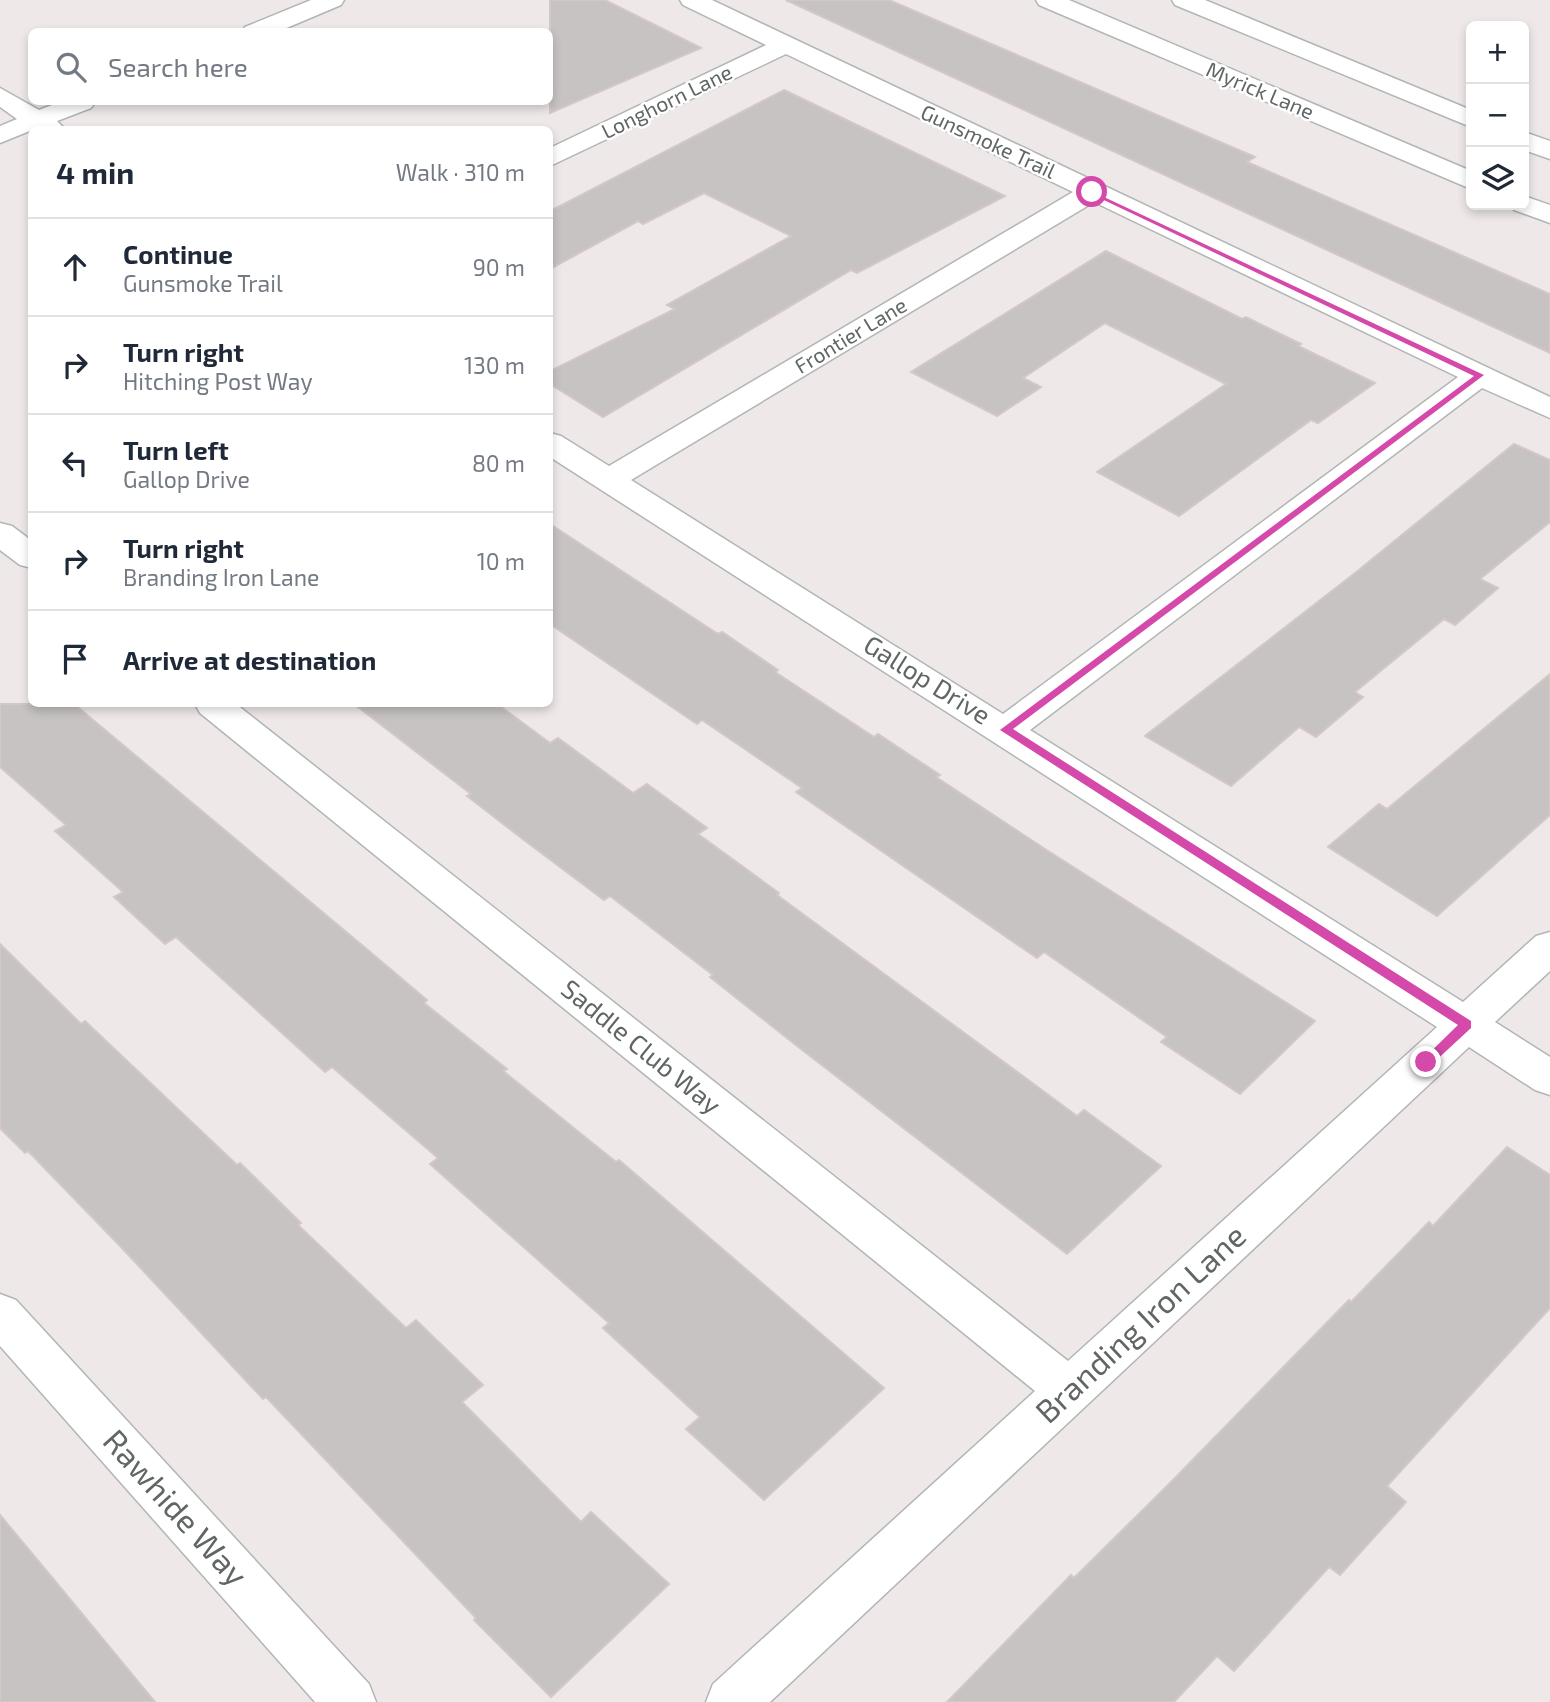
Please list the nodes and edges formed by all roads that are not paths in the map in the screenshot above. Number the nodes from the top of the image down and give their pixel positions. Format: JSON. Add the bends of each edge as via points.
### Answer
{"nodes":[{"id":1,"x":332,"y":0,"type":"edge"},
{"id":2,"x":692,"y":0,"type":"edge"},
{"id":3,"x":1048,"y":0,"type":"edge"},
{"id":4,"x":1184,"y":0,"type":"edge"},
{"id":5,"x":264,"y":28,"type":"edge"},
{"id":6,"x":785,"y":45,"type":"junction"},
{"id":7,"x":0,"y":96,"type":"edge"},
{"id":8,"x":77,"y":105,"type":"edge"},
{"id":9,"x":1466,"y":117,"type":"edge"},
{"id":10,"x":45,"y":125,"type":"edge"},
{"id":11,"x":28,"y":129,"type":"edge"},
{"id":12,"x":0,"y":135,"type":"edge"},
{"id":13,"x":1529,"y":142,"type":"edge"},
{"id":14,"x":1550,"y":151,"type":"edge"},
{"id":15,"x":553,"y":157,"type":"edge"},
{"id":16,"x":1466,"y":179,"type":"edge"},
{"id":17,"x":1092,"y":192,"type":"junction"},
{"id":18,"x":1529,"y":206,"type":"edge"},
{"id":19,"x":1550,"y":215,"type":"edge"},
{"id":20,"x":1480,"y":375,"type":"junction"},
{"id":21,"x":1550,"y":408,"type":"edge"},
{"id":22,"x":553,"y":445,"type":"edge"},
{"id":23,"x":609,"y":480,"type":"junction"},
{"id":24,"x":0,"y":533,"type":"edge"},
{"id":25,"x":28,"y":555,"type":"edge"},
{"id":26,"x":217,"y":707,"type":"edge"},
{"id":27,"x":1006,"y":730,"type":"junction"},
{"id":28,"x":1550,"y":947,"type":"edge"},
{"id":29,"x":1466,"y":1024,"type":"junction"},
{"id":30,"x":1550,"y":1078,"type":"edge"},
{"id":31,"x":0,"y":1314,"type":"edge"},
{"id":32,"x":1069,"y":1390,"type":"junction"},
{"id":33,"x":350,"y":1702,"type":"edge"},
{"id":34,"x":732,"y":1702,"type":"edge"}],
"edges":[{"from":1,"to":5,"type":"street"},
{"from":2,"to":6,"type":"street","name":"Gunsmoke Trail"},
{"from":3,"to":16,"type":"street","name":"Myrick Lane"},
{"from":4,"to":9,"type":"street"},
{"from":6,"to":15,"type":"street","name":"Longhorn Lane"},
{"from":6,"to":17,"type":"street","name":"Gunsmoke Trail"},
{"from":7,"to":10,"type":"street"},
{"from":8,"to":10,"type":"street"},
{"from":11,"to":12,"type":"street"},
{"from":13,"to":14,"type":"street"},
{"from":17,"to":20,"type":"street","name":"Gunsmoke Trail"},
{"from":17,"to":23,"type":"street","name":"Frontier Lane"},
{"from":18,"to":19,"type":"street"},
{"from":20,"to":21,"type":"street","name":"Gunsmoke Trail"},
{"from":20,"to":27,"type":"street"},
{"from":22,"to":23,"type":"street","name":"Gallop Drive"},
{"from":23,"to":27,"type":"street","name":"Gallop Drive"},
{"from":24,"to":25,"type":"street"},
{"from":26,"to":32,"type":"street","name":"Saddle Club Way"},
{"from":27,"to":29,"type":"street","name":"Gallop Drive"},
{"from":28,"to":29,"type":"street","name":"Branding Iron Lane"},
{"from":29,"to":30,"type":"street","name":"Gallop Drive"},
{"from":29,"to":32,"type":"street","name":"Branding Iron Lane"},
{"from":31,"to":33,"type":"street","name":"Rawhide Way"},
{"from":32,"to":34,"type":"street","name":"Branding Iron Lane"}]}
